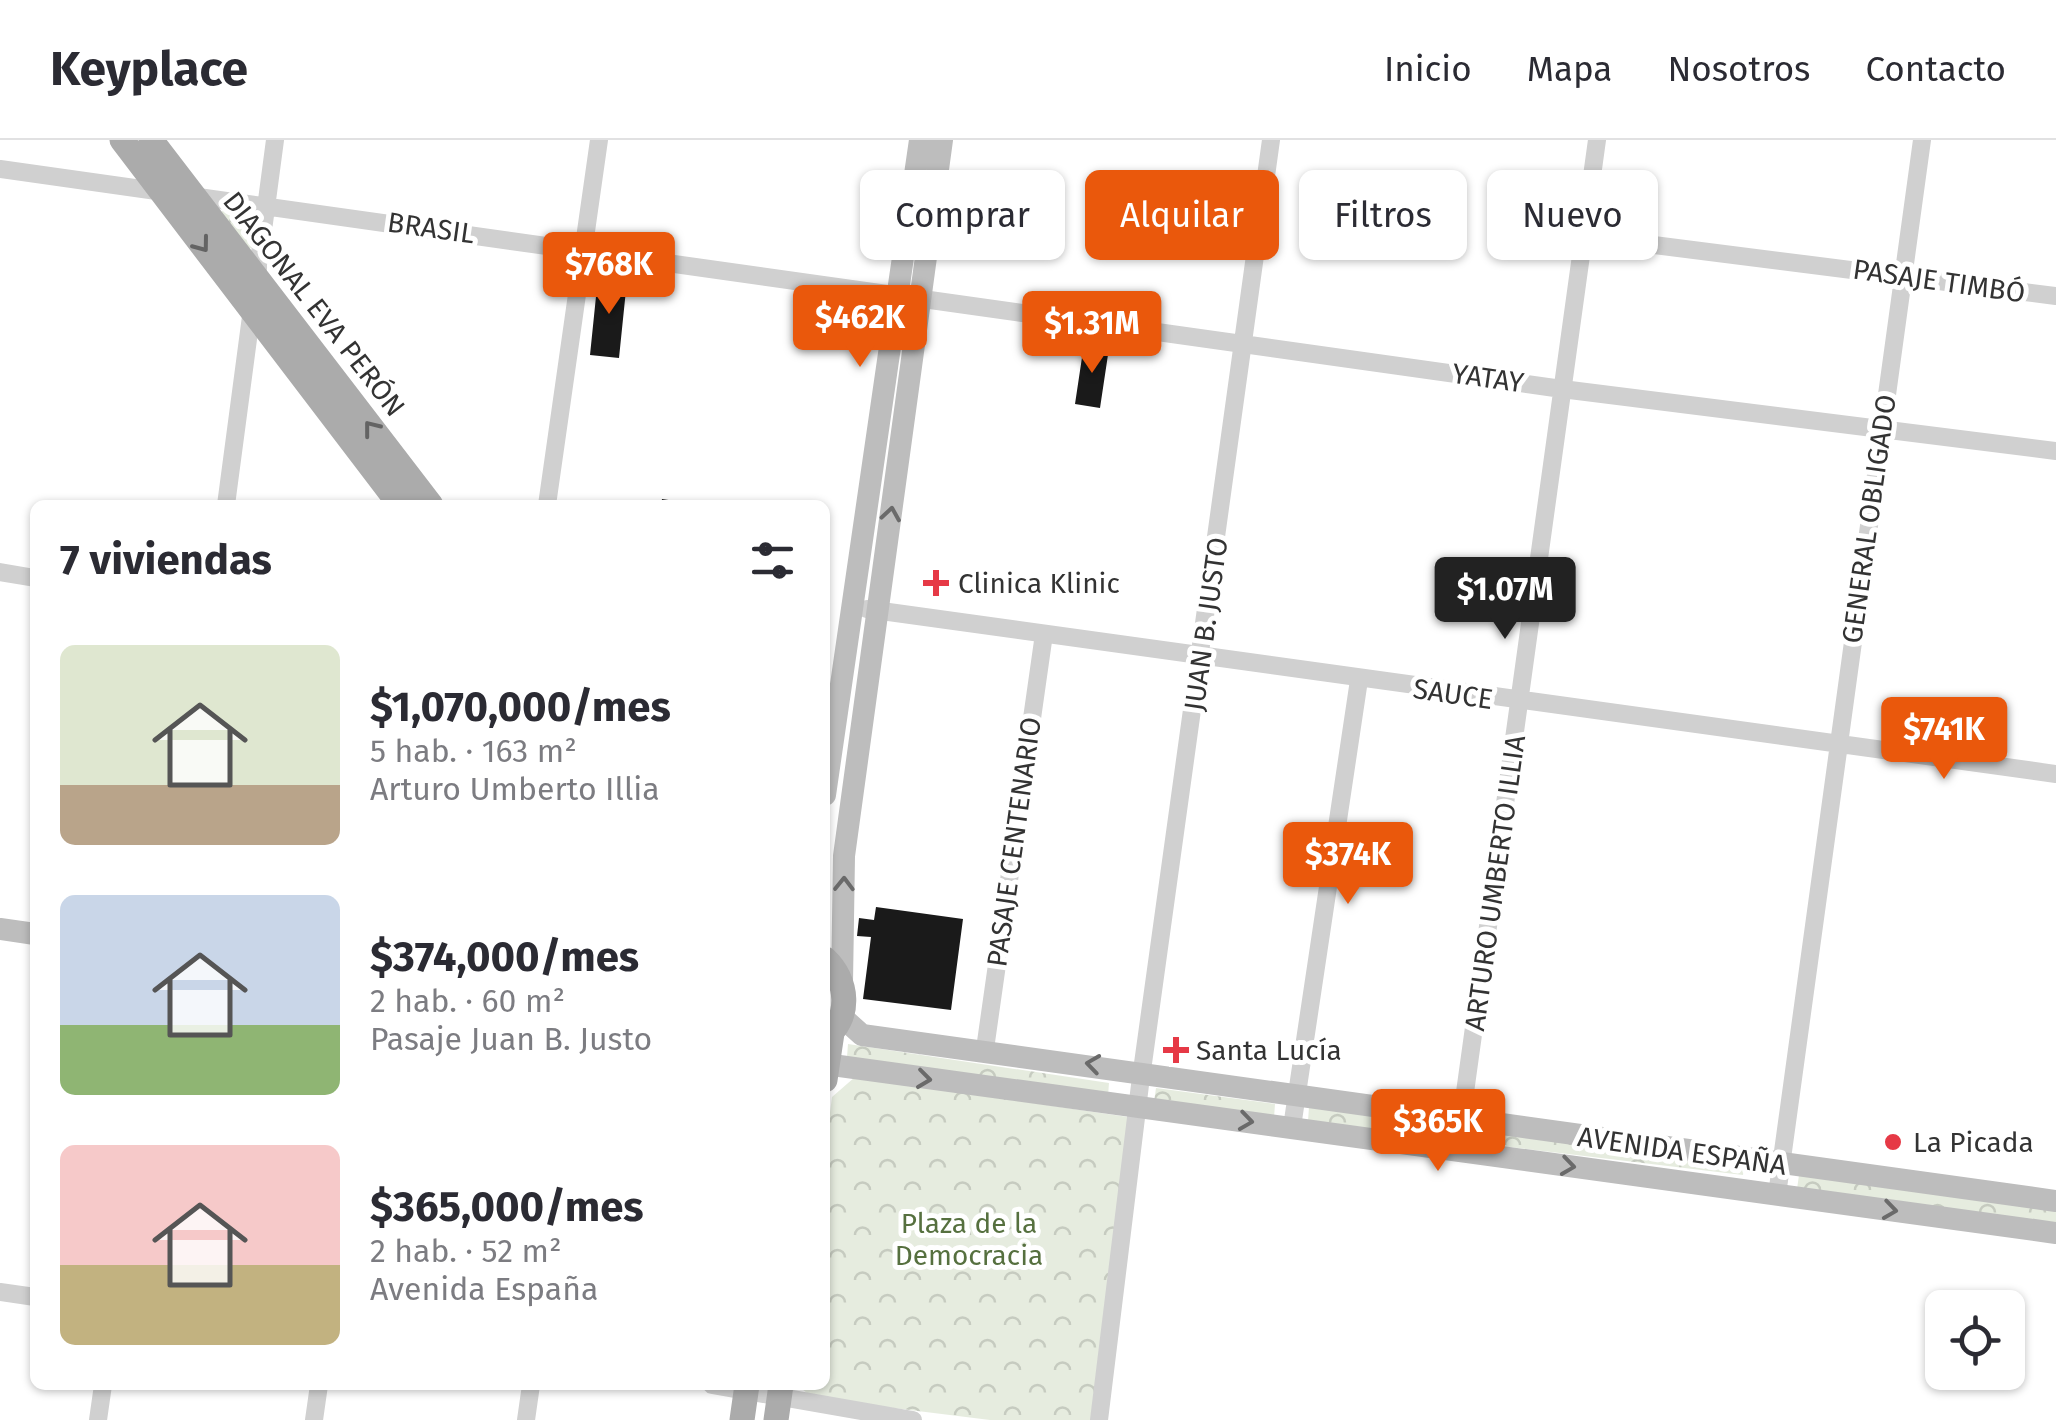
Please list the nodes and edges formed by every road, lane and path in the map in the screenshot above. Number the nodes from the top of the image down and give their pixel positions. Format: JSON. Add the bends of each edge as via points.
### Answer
{"nodes":[{"id":1,"x":122,"y":140,"type":"edge"},
{"id":2,"x":151,"y":140,"type":"edge"},
{"id":3,"x":275,"y":140,"type":"edge"},
{"id":4,"x":599,"y":140,"type":"edge"},
{"id":5,"x":920,"y":140,"type":"edge"},
{"id":6,"x":942,"y":140,"type":"edge"},
{"id":7,"x":1271,"y":140,"type":"edge"},
{"id":8,"x":1597,"y":140,"type":"edge"},
{"id":9,"x":1922,"y":140,"type":"edge"},
{"id":10,"x":0,"y":169,"type":"edge"},
{"id":11,"x":1593,"y":170,"type":"edge"},
{"id":12,"x":162,"y":192,"type":"junction"},
{"id":13,"x":192,"y":196,"type":"junction"},
{"id":14,"x":266,"y":205,"type":"junction"},
{"id":15,"x":1658,"y":245,"type":"edge"},
{"id":16,"x":584,"y":250,"type":"junction"},
{"id":17,"x":1580,"y":260,"type":"edge"},
{"id":18,"x":1901,"y":275,"type":"junction"},
{"id":19,"x":257,"y":280,"type":"junction"},
{"id":20,"x":909,"y":296,"type":"junction"},
{"id":21,"x":2056,"y":296,"type":"edge"},
{"id":22,"x":252,"y":309,"type":"junction"},
{"id":23,"x":1243,"y":343,"type":"junction"},
{"id":24,"x":1562,"y":389,"type":"junction"},
{"id":25,"x":1881,"y":429,"type":"junction"},
{"id":26,"x":2056,"y":451,"type":"edge"},
{"id":27,"x":227,"y":500,"type":"edge"},
{"id":28,"x":396,"y":500,"type":"edge"},
{"id":29,"x":427,"y":500,"type":"edge"},
{"id":30,"x":548,"y":500,"type":"edge"},
{"id":31,"x":0,"y":572,"type":"edge"},
{"id":32,"x":30,"y":577,"type":"edge"},
{"id":33,"x":852,"y":607,"type":"junction"},
{"id":34,"x":879,"y":611,"type":"junction"},
{"id":35,"x":1044,"y":634,"type":"junction"},
{"id":36,"x":1202,"y":658,"type":"junction"},
{"id":37,"x":1359,"y":680,"type":"junction"},
{"id":38,"x":1521,"y":703,"type":"junction"},
{"id":39,"x":1839,"y":743,"type":"junction"},
{"id":40,"x":830,"y":760,"type":"edge"},
{"id":41,"x":2056,"y":774,"type":"edge"},
{"id":42,"x":0,"y":929,"type":"edge"},
{"id":43,"x":30,"y":933,"type":"edge"},
{"id":44,"x":830,"y":966,"type":"edge"},
{"id":45,"x":842,"y":982,"type":"junction"},
{"id":46,"x":833,"y":1029,"type":"edge"},
{"id":47,"x":984,"y":1049,"type":"junction"},
{"id":48,"x":830,"y":1070,"type":"edge"},
{"id":49,"x":1142,"y":1071,"type":"junction"},
{"id":50,"x":1296,"y":1093,"type":"junction"},
{"id":51,"x":1138,"y":1107,"type":"junction"},
{"id":52,"x":1462,"y":1116,"type":"junction"},
{"id":53,"x":1292,"y":1127,"type":"junction"},
{"id":54,"x":1457,"y":1150,"type":"junction"},
{"id":55,"x":1782,"y":1162,"type":"junction"},
{"id":56,"x":1777,"y":1195,"type":"junction"},
{"id":57,"x":2056,"y":1202,"type":"edge"},
{"id":58,"x":2056,"y":1233,"type":"edge"},
{"id":59,"x":0,"y":1292,"type":"edge"},
{"id":60,"x":30,"y":1296,"type":"edge"},
{"id":61,"x":102,"y":1390,"type":"edge"},
{"id":62,"x":318,"y":1390,"type":"edge"},
{"id":63,"x":530,"y":1390,"type":"edge"},
{"id":64,"x":746,"y":1390,"type":"edge"},
{"id":65,"x":753,"y":1390,"type":"edge"},
{"id":66,"x":778,"y":1401,"type":"edge"},
{"id":67,"x":98,"y":1420,"type":"edge"},
{"id":68,"x":314,"y":1420,"type":"edge"},
{"id":69,"x":526,"y":1420,"type":"edge"},
{"id":70,"x":742,"y":1420,"type":"edge"},
{"id":71,"x":913,"y":1420,"type":"edge"},
{"id":72,"x":1099,"y":1420,"type":"edge"}],
"edges":[{"from":1,"to":12,"type":"main road","name":"DIAGONAL EVA PERÓN"},
{"from":2,"to":13,"type":"main road","name":"DIAGONAL EVA PERÓN"},
{"from":3,"to":14,"type":"street"},
{"from":4,"to":16,"type":"street"},
{"from":5,"to":20,"type":"main road"},
{"from":6,"to":20,"type":"main road"},
{"from":7,"to":23,"type":"street","name":"JUAN B. JUSTO"},
{"from":8,"to":11,"type":"street","name":"ARTURO UMBERTO ILLIA"},
{"from":9,"to":18,"type":"street","name":"GENERAL OBLIGADO"},
{"from":10,"to":12,"type":"street","name":"BRASIL"},
{"from":12,"to":13,"type":"street","name":"BRASIL"},
{"from":12,"to":22,"type":"main road","name":"DIAGONAL EVA PERÓN","one_way":true},
{"from":13,"to":14,"type":"street","name":"BRASIL"},
{"from":13,"to":19,"type":"main road","name":"DIAGONAL EVA PERÓN"},
{"from":14,"to":16,"type":"street","name":"BRASIL"},
{"from":14,"to":19,"type":"street"},
{"from":15,"to":18,"type":"street","name":"PASAJE TIMBÓ"},
{"from":16,"to":20,"type":"street","name":"BRASIL"},
{"from":16,"to":30,"type":"street"},
{"from":17,"to":24,"type":"street","name":"ARTURO UMBERTO ILLIA"},
{"from":18,"to":21,"type":"street","name":"PASAJE TIMBÓ"},
{"from":18,"to":25,"type":"street","name":"GENERAL OBLIGADO"},
{"from":19,"to":22,"type":"street"},
{"from":29,"to":19,"type":"main road","name":"DIAGONAL EVA PERÓN","one_way":true},
{"from":20,"to":23,"type":"street","name":"YATAY"},
{"from":20,"to":33,"type":"main road"},
{"from":34,"to":20,"type":"main road","one_way":true},
{"from":22,"to":27,"type":"street"},
{"from":22,"to":28,"type":"main road","name":"DIAGONAL EVA PERÓN"},
{"from":23,"to":24,"type":"street","name":"YATAY"},
{"from":23,"to":36,"type":"street","name":"JUAN B. JUSTO"},
{"from":24,"to":25,"type":"street","name":"YATAY"},
{"from":24,"to":38,"type":"street","name":"ARTURO UMBERTO ILLIA"},
{"from":25,"to":26,"type":"street","name":"YATAY"},
{"from":25,"to":39,"type":"street","name":"GENERAL OBLIGADO"},
{"from":31,"to":32,"type":"street"},
{"from":33,"to":34,"type":"street","name":"SAUCE"},
{"from":33,"to":40,"type":"main road"},
{"from":34,"to":35,"type":"street","name":"SAUCE"},
{"from":45,"to":34,"type":"main road","one_way":true,"via":[[844,856]]},
{"from":35,"to":36,"type":"street","name":"SAUCE"},
{"from":35,"to":47,"type":"street","name":"PASAJE CENTENARIO"},
{"from":36,"to":37,"type":"street","name":"SAUCE"},
{"from":36,"to":49,"type":"street","name":"JUAN B. JUSTO"},
{"from":37,"to":38,"type":"street","name":"SAUCE"},
{"from":37,"to":50,"type":"street"},
{"from":38,"to":39,"type":"street","name":"SAUCE"},
{"from":38,"to":52,"type":"street","name":"ARTURO UMBERTO ILLIA"},
{"from":39,"to":41,"type":"street","name":"SAUCE"},
{"from":39,"to":55,"type":"street","name":"GENERAL OBLIGADO"},
{"from":42,"to":43,"type":"main road"},
{"from":44,"to":45,"type":"main road"},
{"from":45,"to":46,"type":"main road"},
{"from":46,"to":47,"type":"main road","name":"AVENIDA ESPAÑA"},
{"from":49,"to":47,"type":"main road","name":"AVENIDA ESPAÑA","one_way":true},
{"from":48,"to":51,"type":"main road","name":"AVENIDA ESPAÑA","one_way":true},
{"from":49,"to":50,"type":"main road","name":"AVENIDA ESPAÑA"},
{"from":49,"to":51,"type":"street","name":"JUAN B. JUSTO"},
{"from":50,"to":52,"type":"main road","name":"AVENIDA ESPAÑA"},
{"from":50,"to":53,"type":"street"},
{"from":51,"to":53,"type":"main road","name":"AVENIDA ESPAÑA","one_way":true},
{"from":51,"to":72,"type":"street","name":"JUAN B. JUSTO"},
{"from":52,"to":54,"type":"street","name":"ARTURO UMBERTO ILLIA"},
{"from":52,"to":55,"type":"main road","name":"AVENIDA ESPAÑA"},
{"from":53,"to":54,"type":"main road","name":"AVENIDA ESPAÑA"},
{"from":54,"to":56,"type":"main road","name":"AVENIDA ESPAÑA","one_way":true},
{"from":55,"to":56,"type":"street","name":"GENERAL OBLIGADO"},
{"from":55,"to":57,"type":"main road","name":"AVENIDA ESPAÑA"},
{"from":56,"to":58,"type":"main road","name":"AVENIDA ESPAÑA","one_way":true},
{"from":59,"to":60,"type":"street"},
{"from":61,"to":67,"type":"street"},
{"from":62,"to":68,"type":"street"},
{"from":63,"to":69,"type":"street"},
{"from":64,"to":70,"type":"main road"},
{"from":65,"to":66,"type":"street"},
{"from":66,"to":71,"type":"street"}]}
